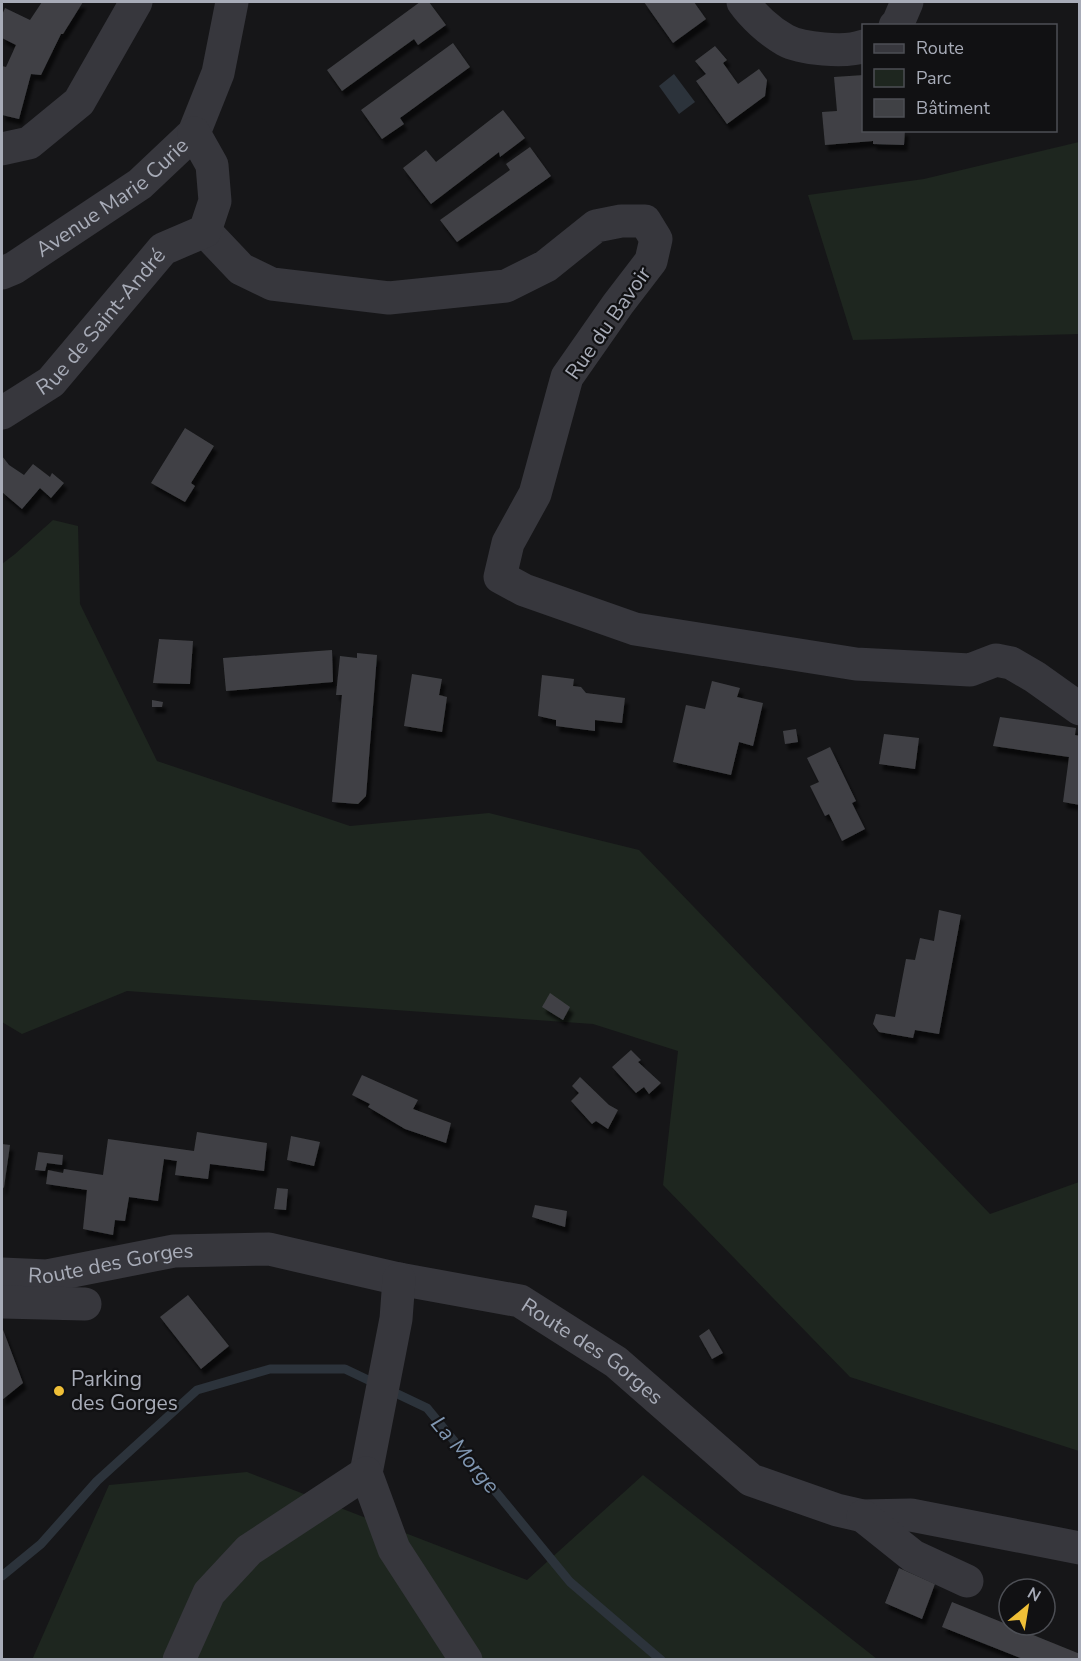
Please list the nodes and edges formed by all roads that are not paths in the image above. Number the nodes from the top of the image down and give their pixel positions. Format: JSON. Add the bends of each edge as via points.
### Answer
{"nodes":[{"id":1,"x":136,"y":2,"type":"edge"},
{"id":2,"x":232,"y":2,"type":"edge"},
{"id":3,"x":743,"y":2,"type":"edge"},
{"id":4,"x":907,"y":2,"type":"edge"},
{"id":5,"x":897,"y":24,"type":"edge"},
{"id":6,"x":862,"y":46,"type":"edge"},
{"id":7,"x":194,"y":133,"type":"junction"},
{"id":8,"x":2,"y":149,"type":"edge"},
{"id":9,"x":205,"y":231,"type":"junction"},
{"id":10,"x":2,"y":273,"type":"edge"},
{"id":11,"x":2,"y":414,"type":"edge"},
{"id":12,"x":1080,"y":709,"type":"edge"},
{"id":13,"x":2,"y":1274,"type":"edge"},
{"id":14,"x":399,"y":1279,"type":"junction"},
{"id":15,"x":2,"y":1302,"type":"edge"},
{"id":16,"x":85,"y":1304,"type":"dead end"},
{"id":17,"x":369,"y":1460,"type":"junction"},
{"id":18,"x":863,"y":1516,"type":"junction"},
{"id":19,"x":1080,"y":1548,"type":"edge"},
{"id":20,"x":967,"y":1581,"type":"dead end"},
{"id":21,"x":179,"y":1659,"type":"edge"},
{"id":22,"x":466,"y":1659,"type":"edge"}],
"edges":[{"from":1,"to":8,"type":"street","via":[[79,102],[29,143]]},
{"from":2,"to":7,"type":"street","name":"Avenue Marie Curie","via":[[218,73]]},
{"from":3,"to":6,"type":"street","via":[[786,41],[826,50]]},
{"from":4,"to":5,"type":"street"},
{"from":7,"to":9,"type":"street","via":[[212,165],[215,201]]},
{"from":7,"to":10,"type":"street","name":"Avenue Marie Curie","via":[[140,184]]},
{"from":9,"to":11,"type":"street","name":"Rue de Saint-André","via":[[162,249],[51,382]]},
{"from":9,"to":12,"type":"street","name":"Rue du Bavoir","via":[[241,269],[272,284],[389,298],[506,286],[546,266],[596,226],[645,221],[656,239],[651,261],[567,377],[535,494],[508,543],[500,577],[524,590],[635,629],[856,664],[970,670],[996,660],[1011,663]]},
{"from":13,"to":14,"type":"street","name":"Route des Gorges","via":[[47,1276],[174,1251],[269,1249]]},
{"from":14,"to":17,"type":"street","via":[[396,1319]]},
{"from":14,"to":18,"type":"street","name":"Route des Gorges","via":[[520,1301],[616,1362],[751,1480]]},
{"from":15,"to":16,"type":"street"},
{"from":17,"to":21,"type":"street","via":[[249,1550],[209,1593]]},
{"from":17,"to":22,"type":"street","via":[[394,1549]]},
{"from":18,"to":19,"type":"street","name":"Route des Gorges","via":[[911,1515]]},
{"from":18,"to":20,"type":"street","via":[[913,1556]]}]}
